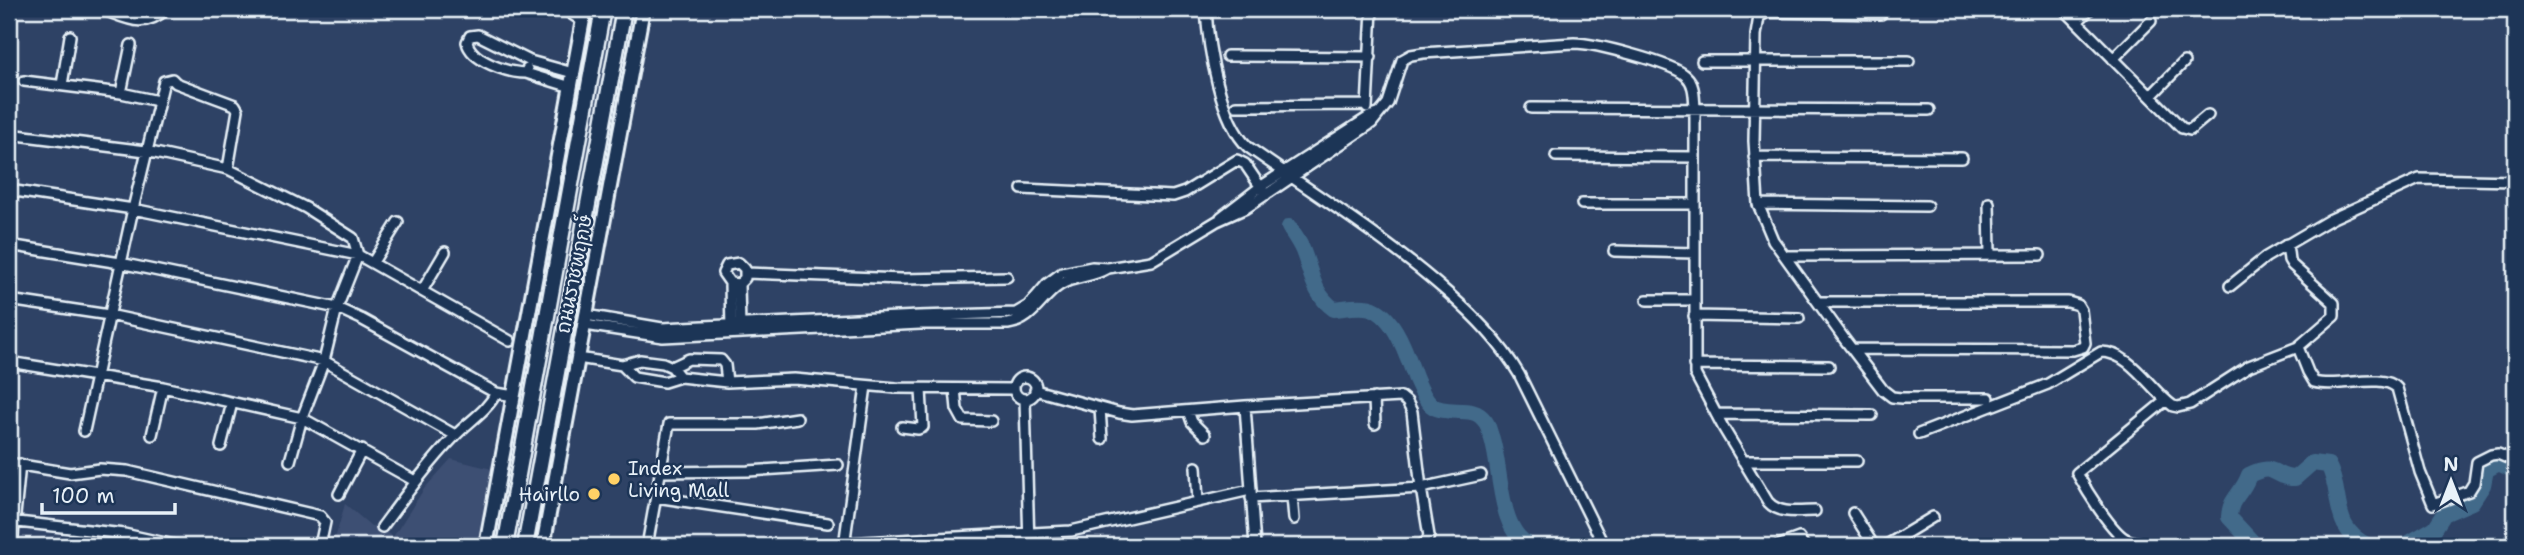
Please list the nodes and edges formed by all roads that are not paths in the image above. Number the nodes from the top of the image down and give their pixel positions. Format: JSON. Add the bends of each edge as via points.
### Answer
{"nodes":[{"id":1,"x":101,"y":9,"type":"edge"},
{"id":2,"x":166,"y":9,"type":"edge"},
{"id":3,"x":564,"y":9,"type":"edge"},
{"id":4,"x":603,"y":9,"type":"edge"},
{"id":5,"x":624,"y":9,"type":"edge"},
{"id":6,"x":643,"y":9,"type":"edge"},
{"id":7,"x":1206,"y":9,"type":"edge"},
{"id":8,"x":1371,"y":9,"type":"edge"},
{"id":9,"x":2064,"y":9,"type":"edge"},
{"id":10,"x":2090,"y":9,"type":"edge"},
{"id":11,"x":1881,"y":14,"type":"dead end"},
{"id":12,"x":584,"y":15,"type":"edge"},
{"id":13,"x":2077,"y":22,"type":"junction"},
{"id":14,"x":2151,"y":22,"type":"dead end"},
{"id":15,"x":70,"y":36,"type":"dead end"},
{"id":16,"x":131,"y":45,"type":"dead end"},
{"id":17,"x":1227,"y":56,"type":"dead end"},
{"id":18,"x":1371,"y":57,"type":"junction"},
{"id":19,"x":2113,"y":59,"type":"junction"},
{"id":20,"x":1755,"y":60,"type":"junction"},
{"id":21,"x":530,"y":61,"type":"junction"},
{"id":22,"x":1702,"y":61,"type":"dead end"},
{"id":23,"x":1909,"y":61,"type":"dead end"},
{"id":24,"x":2183,"y":62,"type":"dead end"},
{"id":25,"x":526,"y":73,"type":"junction"},
{"id":26,"x":573,"y":73,"type":"junction"},
{"id":27,"x":24,"y":81,"type":"dead end"},
{"id":28,"x":62,"y":85,"type":"junction"},
{"id":29,"x":570,"y":87,"type":"junction"},
{"id":30,"x":121,"y":93,"type":"junction"},
{"id":31,"x":2151,"y":96,"type":"junction"},
{"id":32,"x":158,"y":101,"type":"junction"},
{"id":33,"x":1367,"y":105,"type":"junction"},
{"id":34,"x":1236,"y":106,"type":"dead end"},
{"id":35,"x":1531,"y":108,"type":"dead end"},
{"id":36,"x":1695,"y":108,"type":"junction"},
{"id":37,"x":1755,"y":109,"type":"junction"},
{"id":38,"x":1929,"y":110,"type":"dead end"},
{"id":39,"x":2208,"y":115,"type":"dead end"},
{"id":40,"x":1371,"y":120,"type":"junction"},
{"id":41,"x":9,"y":134,"type":"edge"},
{"id":42,"x":146,"y":151,"type":"junction"},
{"id":43,"x":1556,"y":156,"type":"dead end"},
{"id":44,"x":1695,"y":157,"type":"junction"},
{"id":45,"x":1754,"y":157,"type":"junction"},
{"id":46,"x":1962,"y":158,"type":"dead end"},
{"id":47,"x":228,"y":169,"type":"junction"},
{"id":48,"x":1292,"y":177,"type":"junction"},
{"id":49,"x":2515,"y":181,"type":"edge"},
{"id":50,"x":1023,"y":189,"type":"dead end"},
{"id":51,"x":9,"y":190,"type":"edge"},
{"id":52,"x":1263,"y":191,"type":"junction"},
{"id":53,"x":1989,"y":203,"type":"dead end"},
{"id":54,"x":1582,"y":204,"type":"dead end"},
{"id":55,"x":1695,"y":204,"type":"junction"},
{"id":56,"x":1758,"y":204,"type":"junction"},
{"id":57,"x":1927,"y":206,"type":"dead end"},
{"id":58,"x":133,"y":209,"type":"junction"},
{"id":59,"x":398,"y":222,"type":"dead end"},
{"id":60,"x":2287,"y":244,"type":"junction"},
{"id":61,"x":9,"y":245,"type":"edge"},
{"id":62,"x":1614,"y":251,"type":"dead end"},
{"id":63,"x":445,"y":252,"type":"dead end"},
{"id":64,"x":1695,"y":253,"type":"junction"},
{"id":65,"x":1990,"y":254,"type":"junction"},
{"id":66,"x":2040,"y":255,"type":"dead end"},
{"id":67,"x":358,"y":256,"type":"junction"},
{"id":68,"x":1785,"y":256,"type":"junction"},
{"id":69,"x":373,"y":262,"type":"junction"},
{"id":70,"x":120,"y":263,"type":"junction"},
{"id":71,"x":746,"y":273,"type":"junction"},
{"id":72,"x":1007,"y":277,"type":"dead end"},
{"id":73,"x":734,"y":284,"type":"junction"},
{"id":74,"x":2230,"y":286,"type":"dead end"},
{"id":75,"x":422,"y":290,"type":"junction"},
{"id":76,"x":1647,"y":299,"type":"dead end"},
{"id":77,"x":9,"y":300,"type":"edge"},
{"id":78,"x":1695,"y":300,"type":"junction"},
{"id":79,"x":1819,"y":302,"type":"junction"},
{"id":80,"x":337,"y":308,"type":"junction"},
{"id":81,"x":109,"y":315,"type":"junction"},
{"id":82,"x":1695,"y":316,"type":"junction"},
{"id":83,"x":1799,"y":318,"type":"dead end"},
{"id":84,"x":586,"y":320,"type":"junction"},
{"id":85,"x":736,"y":329,"type":"junction"},
{"id":86,"x":510,"y":341,"type":"dead end"},
{"id":87,"x":2298,"y":347,"type":"junction"},
{"id":88,"x":1852,"y":349,"type":"junction"},
{"id":89,"x":578,"y":358,"type":"junction"},
{"id":90,"x":324,"y":361,"type":"junction"},
{"id":91,"x":9,"y":362,"type":"edge"},
{"id":92,"x":622,"y":365,"type":"junction"},
{"id":93,"x":1694,"y":365,"type":"junction"},
{"id":94,"x":1829,"y":366,"type":"dead end"},
{"id":95,"x":672,"y":367,"type":"junction"},
{"id":96,"x":96,"y":375,"type":"junction"},
{"id":97,"x":680,"y":377,"type":"junction"},
{"id":98,"x":727,"y":382,"type":"junction"},
{"id":99,"x":866,"y":386,"type":"junction"},
{"id":100,"x":163,"y":387,"type":"junction"},
{"id":101,"x":921,"y":388,"type":"junction"},
{"id":102,"x":955,"y":388,"type":"junction"},
{"id":103,"x":1014,"y":388,"type":"junction"},
{"id":104,"x":1035,"y":390,"type":"junction"},
{"id":105,"x":495,"y":394,"type":"junction"},
{"id":106,"x":514,"y":396,"type":"junction"},
{"id":107,"x":1374,"y":398,"type":"junction"},
{"id":108,"x":1989,"y":398,"type":"dead end"},
{"id":109,"x":1025,"y":399,"type":"junction"},
{"id":110,"x":2165,"y":401,"type":"junction"},
{"id":111,"x":232,"y":402,"type":"junction"},
{"id":112,"x":1245,"y":405,"type":"junction"},
{"id":113,"x":1100,"y":408,"type":"junction"},
{"id":114,"x":1188,"y":411,"type":"junction"},
{"id":115,"x":1716,"y":414,"type":"junction"},
{"id":116,"x":1872,"y":415,"type":"dead end"},
{"id":117,"x":302,"y":418,"type":"junction"},
{"id":118,"x":797,"y":418,"type":"dead end"},
{"id":119,"x":991,"y":421,"type":"dead end"},
{"id":120,"x":1375,"y":424,"type":"dead end"},
{"id":121,"x":902,"y":427,"type":"dead end"},
{"id":122,"x":84,"y":431,"type":"dead end"},
{"id":123,"x":1919,"y":434,"type":"dead end"},
{"id":124,"x":152,"y":435,"type":"dead end"},
{"id":125,"x":455,"y":435,"type":"junction"},
{"id":126,"x":1205,"y":435,"type":"dead end"},
{"id":127,"x":1102,"y":439,"type":"dead end"},
{"id":128,"x":221,"y":446,"type":"dead end"},
{"id":129,"x":362,"y":450,"type":"junction"},
{"id":130,"x":290,"y":461,"type":"dead end"},
{"id":131,"x":1743,"y":461,"type":"junction"},
{"id":132,"x":1857,"y":461,"type":"dead end"},
{"id":133,"x":2515,"y":461,"type":"edge"},
{"id":134,"x":9,"y":463,"type":"edge"},
{"id":135,"x":20,"y":464,"type":"junction"},
{"id":136,"x":838,"y":465,"type":"dead end"},
{"id":137,"x":1196,"y":467,"type":"dead end"},
{"id":138,"x":661,"y":472,"type":"junction"},
{"id":139,"x":1481,"y":475,"type":"dead end"},
{"id":140,"x":415,"y":481,"type":"junction"},
{"id":141,"x":1420,"y":488,"type":"junction"},
{"id":142,"x":338,"y":494,"type":"dead end"},
{"id":143,"x":1251,"y":494,"type":"junction"},
{"id":144,"x":1292,"y":496,"type":"junction"},
{"id":145,"x":656,"y":497,"type":"junction"},
{"id":146,"x":1198,"y":502,"type":"junction"},
{"id":147,"x":1815,"y":511,"type":"dead end"},
{"id":148,"x":1853,"y":513,"type":"dead end"},
{"id":149,"x":1933,"y":517,"type":"dead end"},
{"id":150,"x":1294,"y":519,"type":"dead end"},
{"id":151,"x":11,"y":522,"type":"edge"},
{"id":152,"x":828,"y":523,"type":"dead end"},
{"id":153,"x":382,"y":527,"type":"dead end"},
{"id":154,"x":1028,"y":532,"type":"junction"},
{"id":155,"x":844,"y":545,"type":"edge"},
{"id":156,"x":12,"y":546,"type":"edge"},
{"id":157,"x":179,"y":546,"type":"edge"},
{"id":158,"x":320,"y":546,"type":"edge"},
{"id":159,"x":486,"y":546,"type":"edge"},
{"id":160,"x":505,"y":546,"type":"edge"},
{"id":161,"x":525,"y":546,"type":"edge"},
{"id":162,"x":543,"y":546,"type":"edge"},
{"id":163,"x":647,"y":546,"type":"edge"},
{"id":164,"x":1029,"y":546,"type":"edge"},
{"id":165,"x":1255,"y":546,"type":"edge"},
{"id":166,"x":1420,"y":546,"type":"edge"},
{"id":167,"x":1604,"y":546,"type":"edge"},
{"id":168,"x":1777,"y":546,"type":"edge"},
{"id":169,"x":1804,"y":546,"type":"edge"},
{"id":170,"x":1874,"y":546,"type":"edge"},
{"id":171,"x":1885,"y":546,"type":"edge"},
{"id":172,"x":2155,"y":546,"type":"edge"}],
"edges":[{"from":1,"to":2,"type":"street","via":[[148,22]]},
{"from":3,"to":12,"type":"street"},
{"from":4,"to":160,"type":"main road","name":"ถนนราชพฤกษ์"},
{"from":5,"to":161,"type":"main road","name":"ถนนราชพฤกษ์"},
{"from":6,"to":84,"type":"main road","name":"ถนนราชพฤกษ์"},
{"from":7,"to":48,"type":"street","via":[[1209,40],[1230,122],[1244,143]]},
{"from":8,"to":18,"type":"street"},
{"from":9,"to":13,"type":"street"},
{"from":10,"to":13,"type":"street"},
{"from":11,"to":20,"type":"street","via":[[1767,12],[1757,21]]},
{"from":12,"to":26,"type":"main road","name":"ถนนราชพฤกษ์"},
{"from":13,"to":19,"type":"street"},
{"from":14,"to":19,"type":"street"},
{"from":15,"to":28,"type":"street"},
{"from":16,"to":30,"type":"street"},
{"from":17,"to":18,"type":"street"},
{"from":18,"to":33,"type":"street"},
{"from":19,"to":31,"type":"street"},
{"from":20,"to":22,"type":"street"},
{"from":20,"to":23,"type":"street"},
{"from":20,"to":37,"type":"street"},
{"from":21,"to":25,"type":"street"},
{"from":21,"to":25,"type":"street","via":[[478,35],[472,34],[467,42],[471,52],[499,68]]},
{"from":21,"to":26,"type":"street"},
{"from":24,"to":31,"type":"street"},
{"from":25,"to":29,"type":"street"},
{"from":26,"to":29,"type":"main road","name":"ถนนราชพฤกษ์"},
{"from":27,"to":28,"type":"street"},
{"from":28,"to":30,"type":"street"},
{"from":29,"to":106,"type":"main road","name":"ถนนราชพฤกษ์"},
{"from":30,"to":32,"type":"street"},
{"from":31,"to":39,"type":"street","via":[[2186,130]]},
{"from":32,"to":42,"type":"street"},
{"from":32,"to":47,"type":"street","via":[[164,81],[172,79],[235,105],[238,110]]},
{"from":33,"to":34,"type":"street"},
{"from":33,"to":40,"type":"street"},
{"from":35,"to":36,"type":"street"},
{"from":36,"to":37,"type":"street"},
{"from":36,"to":40,"type":"street","via":[[1688,78],[1666,66],[1574,43],[1412,55],[1398,65],[1388,103]]},
{"from":36,"to":44,"type":"street"},
{"from":37,"to":38,"type":"street"},
{"from":37,"to":45,"type":"street"},
{"from":40,"to":48,"type":"street"},
{"from":41,"to":42,"type":"street"},
{"from":42,"to":47,"type":"street"},
{"from":42,"to":58,"type":"street"},
{"from":43,"to":44,"type":"street"},
{"from":44,"to":55,"type":"street"},
{"from":45,"to":46,"type":"street"},
{"from":45,"to":56,"type":"street"},
{"from":47,"to":67,"type":"street","via":[[306,208],[353,238]]},
{"from":48,"to":52,"type":"street"},
{"from":48,"to":167,"type":"street","via":[[1406,256],[1497,342],[1531,396]]},
{"from":49,"to":60,"type":"street","via":[[2419,180]]},
{"from":50,"to":52,"type":"street","via":[[1173,196],[1237,160],[1245,164]]},
{"from":51,"to":58,"type":"street"},
{"from":52,"to":85,"type":"street","via":[[1151,261],[1055,276],[1039,300],[1008,315]]},
{"from":53,"to":65,"type":"street"},
{"from":54,"to":55,"type":"street"},
{"from":55,"to":64,"type":"street"},
{"from":56,"to":57,"type":"street"},
{"from":56,"to":68,"type":"street"},
{"from":58,"to":67,"type":"street"},
{"from":58,"to":70,"type":"street"},
{"from":59,"to":69,"type":"street"},
{"from":60,"to":74,"type":"street"},
{"from":60,"to":87,"type":"street","via":[[2292,265],[2334,303],[2335,310],[2332,320]]},
{"from":61,"to":70,"type":"street"},
{"from":62,"to":64,"type":"street"},
{"from":63,"to":75,"type":"street"},
{"from":64,"to":78,"type":"street"},
{"from":65,"to":66,"type":"street"},
{"from":65,"to":68,"type":"street"},
{"from":67,"to":69,"type":"street"},
{"from":67,"to":80,"type":"street"},
{"from":68,"to":79,"type":"street"},
{"from":69,"to":75,"type":"street"},
{"from":70,"to":80,"type":"street"},
{"from":70,"to":81,"type":"street"},
{"from":71,"to":72,"type":"street","via":[[902,279]]},
{"from":71,"to":73,"type":"street"},
{"from":71,"to":73,"type":"street","via":[[739,263],[727,265],[723,273]]},
{"from":73,"to":85,"type":"street"},
{"from":75,"to":86,"type":"street"},
{"from":76,"to":78,"type":"street"},
{"from":77,"to":81,"type":"street"},
{"from":78,"to":82,"type":"street"},
{"from":79,"to":88,"type":"street"},
{"from":79,"to":88,"type":"street","via":[[2068,302],[2081,310],[2085,344],[2078,350]]},
{"from":80,"to":90,"type":"street"},
{"from":80,"to":105,"type":"street"},
{"from":81,"to":90,"type":"street"},
{"from":81,"to":96,"type":"street"},
{"from":82,"to":83,"type":"street"},
{"from":82,"to":93,"type":"street"},
{"from":84,"to":85,"type":"street","via":[[662,333]]},
{"from":84,"to":89,"type":"main road","name":"ถนนราชพฤกษ์"},
{"from":87,"to":110,"type":"street","via":[[2249,366],[2190,404],[2178,407]]},
{"from":87,"to":133,"type":"street","via":[[2315,382],[2388,381],[2397,387],[2432,504],[2469,491],[2479,460],[2498,454]]},
{"from":88,"to":108,"type":"street","via":[[1892,397]]},
{"from":89,"to":92,"type":"street"},
{"from":89,"to":162,"type":"main road","name":"ถนนราชพฤกษ์"},
{"from":90,"to":117,"type":"street"},
{"from":90,"to":125,"type":"street"},
{"from":91,"to":96,"type":"street"},
{"from":92,"to":95,"type":"street","via":[[640,360]]},
{"from":92,"to":97,"type":"street","via":[[634,377],[664,382]]},
{"from":93,"to":94,"type":"street"},
{"from":93,"to":115,"type":"street","via":[[1700,387]]},
{"from":95,"to":97,"type":"street"},
{"from":95,"to":98,"type":"street","via":[[689,359],[722,360]]},
{"from":96,"to":100,"type":"street"},
{"from":96,"to":122,"type":"street"},
{"from":97,"to":98,"type":"street"},
{"from":98,"to":99,"type":"street","via":[[794,379]]},
{"from":99,"to":101,"type":"street"},
{"from":99,"to":155,"type":"street"},
{"from":100,"to":111,"type":"street"},
{"from":100,"to":124,"type":"street"},
{"from":101,"to":102,"type":"street"},
{"from":101,"to":121,"type":"street","via":[[923,427]]},
{"from":102,"to":103,"type":"street"},
{"from":102,"to":119,"type":"street","via":[[963,420]]},
{"from":103,"to":104,"type":"street","via":[[1026,378],[1032,380]]},
{"from":103,"to":109,"type":"street","via":[[1016,395]]},
{"from":104,"to":109,"type":"street"},
{"from":104,"to":113,"type":"street"},
{"from":105,"to":106,"type":"street"},
{"from":105,"to":125,"type":"street"},
{"from":106,"to":159,"type":"main road","name":"ถนนราชพฤกษ์"},
{"from":107,"to":112,"type":"street"},
{"from":107,"to":120,"type":"street"},
{"from":107,"to":141,"type":"street","via":[[1401,397],[1411,407]]},
{"from":109,"to":154,"type":"street"},
{"from":110,"to":123,"type":"street","via":[[2123,358],[2101,352],[2049,384]]},
{"from":110,"to":172,"type":"street","via":[[2077,473],[2118,534]]},
{"from":111,"to":117,"type":"street"},
{"from":111,"to":128,"type":"street"},
{"from":112,"to":114,"type":"street"},
{"from":112,"to":143,"type":"street"},
{"from":113,"to":114,"type":"street","via":[[1132,415]]},
{"from":113,"to":127,"type":"street"},
{"from":114,"to":126,"type":"street"},
{"from":115,"to":116,"type":"street"},
{"from":115,"to":131,"type":"street"},
{"from":117,"to":129,"type":"street"},
{"from":117,"to":130,"type":"street"},
{"from":118,"to":138,"type":"street","via":[[758,424],[669,424]]},
{"from":125,"to":140,"type":"street"},
{"from":129,"to":140,"type":"street"},
{"from":129,"to":142,"type":"street"},
{"from":131,"to":132,"type":"street"},
{"from":131,"to":147,"type":"street","via":[[1774,509]]},
{"from":134,"to":135,"type":"street"},
{"from":135,"to":151,"type":"street"},
{"from":135,"to":158,"type":"street","via":[[70,473],[127,471],[320,516],[325,522]]},
{"from":136,"to":138,"type":"street"},
{"from":137,"to":146,"type":"street"},
{"from":138,"to":145,"type":"street"},
{"from":139,"to":141,"type":"street"},
{"from":140,"to":153,"type":"street"},
{"from":141,"to":144,"type":"street"},
{"from":141,"to":166,"type":"street","via":[[1429,536]]},
{"from":143,"to":144,"type":"street"},
{"from":143,"to":146,"type":"street"},
{"from":143,"to":165,"type":"street"},
{"from":144,"to":150,"type":"street"},
{"from":145,"to":152,"type":"street"},
{"from":145,"to":163,"type":"street"},
{"from":146,"to":154,"type":"street","via":[[1071,531]]},
{"from":148,"to":170,"type":"street"},
{"from":149,"to":171,"type":"street"},
{"from":151,"to":156,"type":"street"},
{"from":151,"to":157,"type":"street","via":[[124,534]]},
{"from":154,"to":155,"type":"street"},
{"from":154,"to":164,"type":"street"},
{"from":168,"to":169,"type":"street","via":[[1799,538]]}]}
